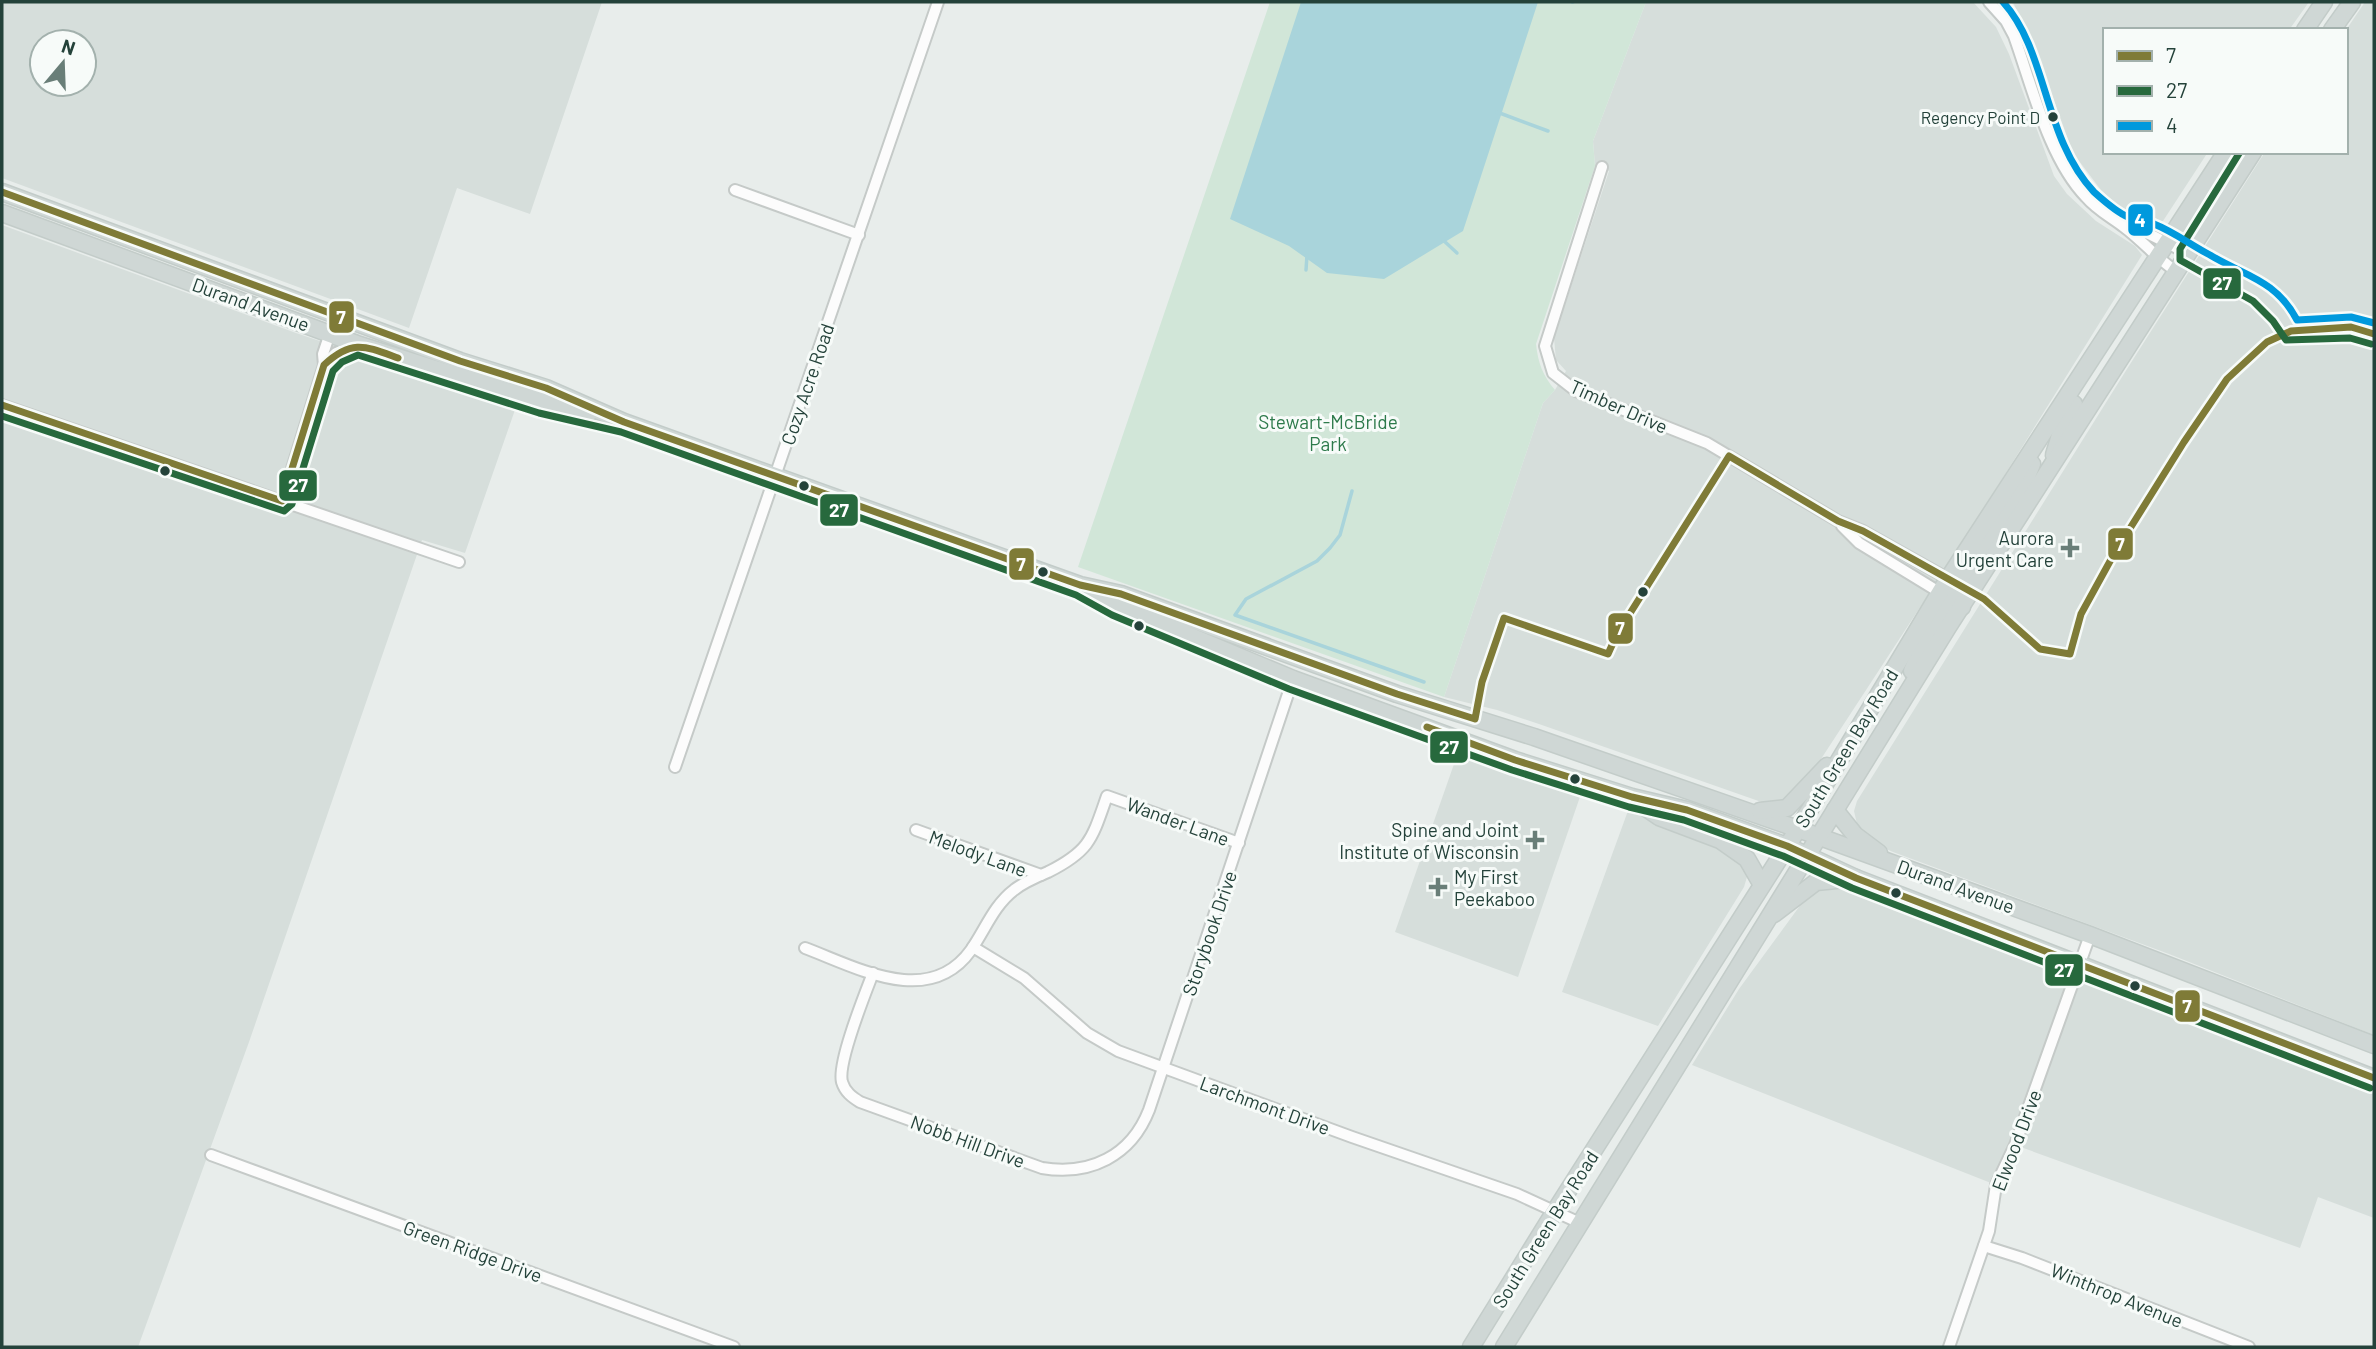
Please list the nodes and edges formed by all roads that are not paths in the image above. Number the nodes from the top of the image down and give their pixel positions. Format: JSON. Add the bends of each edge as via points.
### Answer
{"nodes":[{"id":1,"x":938,"y":2,"type":"edge"},
{"id":2,"x":1989,"y":2,"type":"edge"},
{"id":3,"x":2336,"y":2,"type":"edge"},
{"id":4,"x":2352,"y":2,"type":"edge"},
{"id":5,"x":2322,"y":5,"type":"edge"},
{"id":6,"x":2306,"y":28,"type":"edge"},
{"id":7,"x":2315,"y":28,"type":"edge"},
{"id":8,"x":2331,"y":28,"type":"edge"},
{"id":9,"x":2332,"y":28,"type":"edge"},
{"id":10,"x":2225,"y":154,"type":"edge"},
{"id":11,"x":2234,"y":154,"type":"edge"},
{"id":12,"x":2251,"y":154,"type":"edge"},
{"id":13,"x":1602,"y":167,"type":"dead end"},
{"id":14,"x":735,"y":190,"type":"dead end"},
{"id":15,"x":2,"y":192,"type":"edge"},
{"id":16,"x":2,"y":213,"type":"edge"},
{"id":17,"x":2125,"y":227,"type":"junction"},
{"id":18,"x":859,"y":235,"type":"junction"},
{"id":19,"x":2177,"y":247,"type":"junction"},
{"id":20,"x":2159,"y":261,"type":"junction"},
{"id":21,"x":2177,"y":272,"type":"junction"},
{"id":22,"x":330,"y":333,"type":"junction"},
{"id":23,"x":393,"y":336,"type":"junction"},
{"id":24,"x":358,"y":344,"type":"junction"},
{"id":25,"x":324,"y":365,"type":"junction"},
{"id":26,"x":2,"y":405,"type":"edge"},
{"id":27,"x":624,"y":422,"type":"junction"},
{"id":28,"x":2048,"y":474,"type":"junction"},
{"id":29,"x":776,"y":477,"type":"junction"},
{"id":30,"x":282,"y":501,"type":"junction"},
{"id":31,"x":1838,"y":521,"type":"junction"},
{"id":32,"x":459,"y":562,"type":"dead end"},
{"id":33,"x":1080,"y":585,"type":"junction"},
{"id":34,"x":1956,"y":593,"type":"junction"},
{"id":35,"x":1293,"y":679,"type":"junction"},
{"id":36,"x":1475,"y":719,"type":"junction"},
{"id":37,"x":1447,"y":735,"type":"junction"},
{"id":38,"x":1534,"y":737,"type":"junction"},
{"id":39,"x":1852,"y":738,"type":"junction"},
{"id":40,"x":1515,"y":760,"type":"junction"},
{"id":41,"x":676,"y":767,"type":"dead end"},
{"id":42,"x":1632,"y":797,"type":"junction"},
{"id":43,"x":1835,"y":810,"type":"junction"},
{"id":44,"x":1746,"y":811,"type":"junction"},
{"id":45,"x":1798,"y":828,"type":"junction"},
{"id":46,"x":916,"y":830,"type":"dead end"},
{"id":47,"x":1818,"y":836,"type":"junction"},
{"id":48,"x":1239,"y":843,"type":"junction"},
{"id":49,"x":1787,"y":846,"type":"junction"},
{"id":50,"x":1807,"y":855,"type":"junction"},
{"id":51,"x":1895,"y":864,"type":"junction"},
{"id":52,"x":1041,"y":875,"type":"junction"},
{"id":53,"x":1856,"y":878,"type":"junction"},
{"id":54,"x":1762,"y":885,"type":"junction"},
{"id":55,"x":1767,"y":920,"type":"junction"},
{"id":56,"x":2090,"y":934,"type":"junction"},
{"id":57,"x":973,"y":947,"type":"junction"},
{"id":58,"x":804,"y":948,"type":"dead end"},
{"id":59,"x":2080,"y":963,"type":"junction"},
{"id":60,"x":873,"y":973,"type":"junction"},
{"id":61,"x":2374,"y":1045,"type":"edge"},
{"id":62,"x":1163,"y":1068,"type":"junction"},
{"id":63,"x":2374,"y":1079,"type":"edge"},
{"id":64,"x":211,"y":1155,"type":"dead end"},
{"id":65,"x":1555,"y":1211,"type":"junction"},
{"id":66,"x":1580,"y":1223,"type":"junction"},
{"id":67,"x":1984,"y":1246,"type":"junction"},
{"id":68,"x":734,"y":1347,"type":"edge"},
{"id":69,"x":1471,"y":1347,"type":"edge"},
{"id":70,"x":1504,"y":1347,"type":"edge"},
{"id":71,"x":1949,"y":1347,"type":"edge"},
{"id":72,"x":2249,"y":1347,"type":"edge"}],
"edges":[{"from":1,"to":18,"type":"street","name":"Cozy Acre Road"},
{"from":2,"to":17,"type":"street","via":[[2014,36],[2064,167],[2095,207]]},
{"from":3,"to":8,"type":"main road"},
{"from":4,"to":9,"type":"main road"},
{"from":5,"to":6,"type":"main road"},
{"from":5,"to":7,"type":"main road"},
{"from":10,"to":19,"type":"main road"},
{"from":11,"to":19,"type":"main road"},
{"from":12,"to":19,"type":"main road"},
{"from":13,"to":31,"type":"street","name":"Timber Drive","via":[[1545,345],[1553,373],[1576,391],[1707,443]]},
{"from":14,"to":18,"type":"street"},
{"from":15,"to":23,"type":"main road","name":"Durand Avenue"},
{"from":16,"to":22,"type":"main road","name":"Durand Avenue"},
{"from":17,"to":19,"type":"street"},
{"from":17,"to":20,"type":"street"},
{"from":18,"to":29,"type":"street","name":"Cozy Acre Road"},
{"from":19,"to":20,"type":"main road"},
{"from":19,"to":21,"type":"main road"},
{"from":20,"to":21,"type":"street"},
{"from":20,"to":28,"type":"main road","via":[[2156,277],[2065,418]]},
{"from":20,"to":34,"type":"main road","name":"South Green Bay Road","via":[[2045,431]]},
{"from":21,"to":28,"type":"main road","name":"South Green Bay Road"},
{"from":22,"to":23,"type":"main road","via":[[344,329],[370,337]]},
{"from":22,"to":24,"type":"main road","name":"Durand Avenue"},
{"from":22,"to":25,"type":"street"},
{"from":23,"to":27,"type":"main road","name":"Durand Avenue","via":[[546,388]]},
{"from":24,"to":25,"type":"street","via":[[336,352]]},
{"from":24,"to":27,"type":"main road","name":"Durand Avenue","via":[[542,403]]},
{"from":25,"to":30,"type":"street"},
{"from":26,"to":30,"type":"street"},
{"from":27,"to":29,"type":"main road","name":"Durand Avenue"},
{"from":28,"to":34,"type":"main road","name":"South Green Bay Road"},
{"from":29,"to":33,"type":"main road","name":"Durand Avenue"},
{"from":29,"to":41,"type":"street","name":"Cozy Acre Road"},
{"from":30,"to":32,"type":"street"},
{"from":31,"to":34,"type":"street","name":"Timber Drive","via":[[1863,531]]},
{"from":31,"to":34,"type":"street","name":"Timber Drive","via":[[1859,543]]},
{"from":33,"to":35,"type":"main road","name":"Durand Avenue","via":[[1116,606]]},
{"from":33,"to":36,"type":"main road","name":"Durand Avenue","via":[[1121,594]]},
{"from":34,"to":39,"type":"main road","name":"South Green Bay Road"},
{"from":34,"to":43,"type":"main road","name":"South Green Bay Road","via":[[1894,715]]},
{"from":35,"to":37,"type":"main road","name":"Durand Avenue"},
{"from":35,"to":48,"type":"street","name":"Storybook Drive"},
{"from":36,"to":37,"type":"main road"},
{"from":36,"to":38,"type":"main road","name":"Durand Avenue"},
{"from":37,"to":40,"type":"main road","name":"Durand Avenue"},
{"from":38,"to":40,"type":"main road","via":[[1509,743],[1508,752]]},
{"from":38,"to":44,"type":"main road","name":"Durand Avenue"},
{"from":39,"to":44,"type":"main road","via":[[1787,808]]},
{"from":39,"to":45,"type":"main road","name":"South Green Bay Road"},
{"from":40,"to":42,"type":"main road","name":"Durand Avenue"},
{"from":42,"to":49,"type":"main road","name":"Durand Avenue","via":[[1687,810]]},
{"from":42,"to":54,"type":"main road","via":[[1658,817],[1720,840],[1748,859]]},
{"from":43,"to":47,"type":"main road","name":"South Green Bay Road"},
{"from":43,"to":51,"type":"main road","via":[[1855,835]]},
{"from":44,"to":45,"type":"main road","name":"Durand Avenue"},
{"from":45,"to":47,"type":"main road","name":"Durand Avenue"},
{"from":45,"to":49,"type":"main road","name":"South Green Bay Road"},
{"from":46,"to":52,"type":"street","name":"Melody Lane"},
{"from":47,"to":50,"type":"main road","name":"South Green Bay Road"},
{"from":47,"to":51,"type":"main road","name":"Durand Avenue"},
{"from":48,"to":52,"type":"street","name":"Wander Lane","via":[[1107,796],[1085,848],[1069,862]]},
{"from":48,"to":62,"type":"street","name":"Storybook Drive"},
{"from":49,"to":50,"type":"main road","name":"Durand Avenue"},
{"from":49,"to":54,"type":"main road","name":"South Green Bay Road"},
{"from":50,"to":53,"type":"main road","name":"Durand Avenue"},
{"from":50,"to":55,"type":"main road","name":"South Green Bay Road"},
{"from":51,"to":56,"type":"main road","name":"Durand Avenue"},
{"from":52,"to":57,"type":"street","name":"Wander Lane","via":[[1006,897]]},
{"from":53,"to":55,"type":"main road","via":[[1816,882]]},
{"from":53,"to":59,"type":"main road","name":"Durand Avenue"},
{"from":54,"to":65,"type":"main road","name":"South Green Bay Road"},
{"from":55,"to":66,"type":"main road","name":"South Green Bay Road"},
{"from":56,"to":59,"type":"street","name":"Elwood Drive"},
{"from":56,"to":61,"type":"main road","name":"Durand Avenue"},
{"from":57,"to":60,"type":"street","name":"Wander Lane","via":[[951,970],[928,980],[903,981]]},
{"from":57,"to":62,"type":"street","name":"Larchmont Drive","via":[[1024,978],[1087,1033]]},
{"from":58,"to":60,"type":"street","name":"Wander Lane"},
{"from":59,"to":63,"type":"main road","name":"Durand Avenue"},
{"from":59,"to":67,"type":"street","name":"Elwood Drive","via":[[2015,1145],[1996,1185]]},
{"from":60,"to":62,"type":"street","name":"Nobb Hill Drive","via":[[842,1065],[842,1082],[851,1096],[1042,1168],[1088,1168],[1122,1150],[1145,1119]]},
{"from":62,"to":65,"type":"street","name":"Larchmont Drive"},
{"from":64,"to":68,"type":"street","name":"Green Ridge Drive"},
{"from":65,"to":66,"type":"street","name":"Larchmont Drive"},
{"from":65,"to":69,"type":"main road","name":"South Green Bay Road"},
{"from":66,"to":70,"type":"main road","name":"South Green Bay Road"},
{"from":67,"to":71,"type":"street","name":"Elwood Drive"},
{"from":67,"to":72,"type":"street","name":"Winthrop Avenue"}]}
